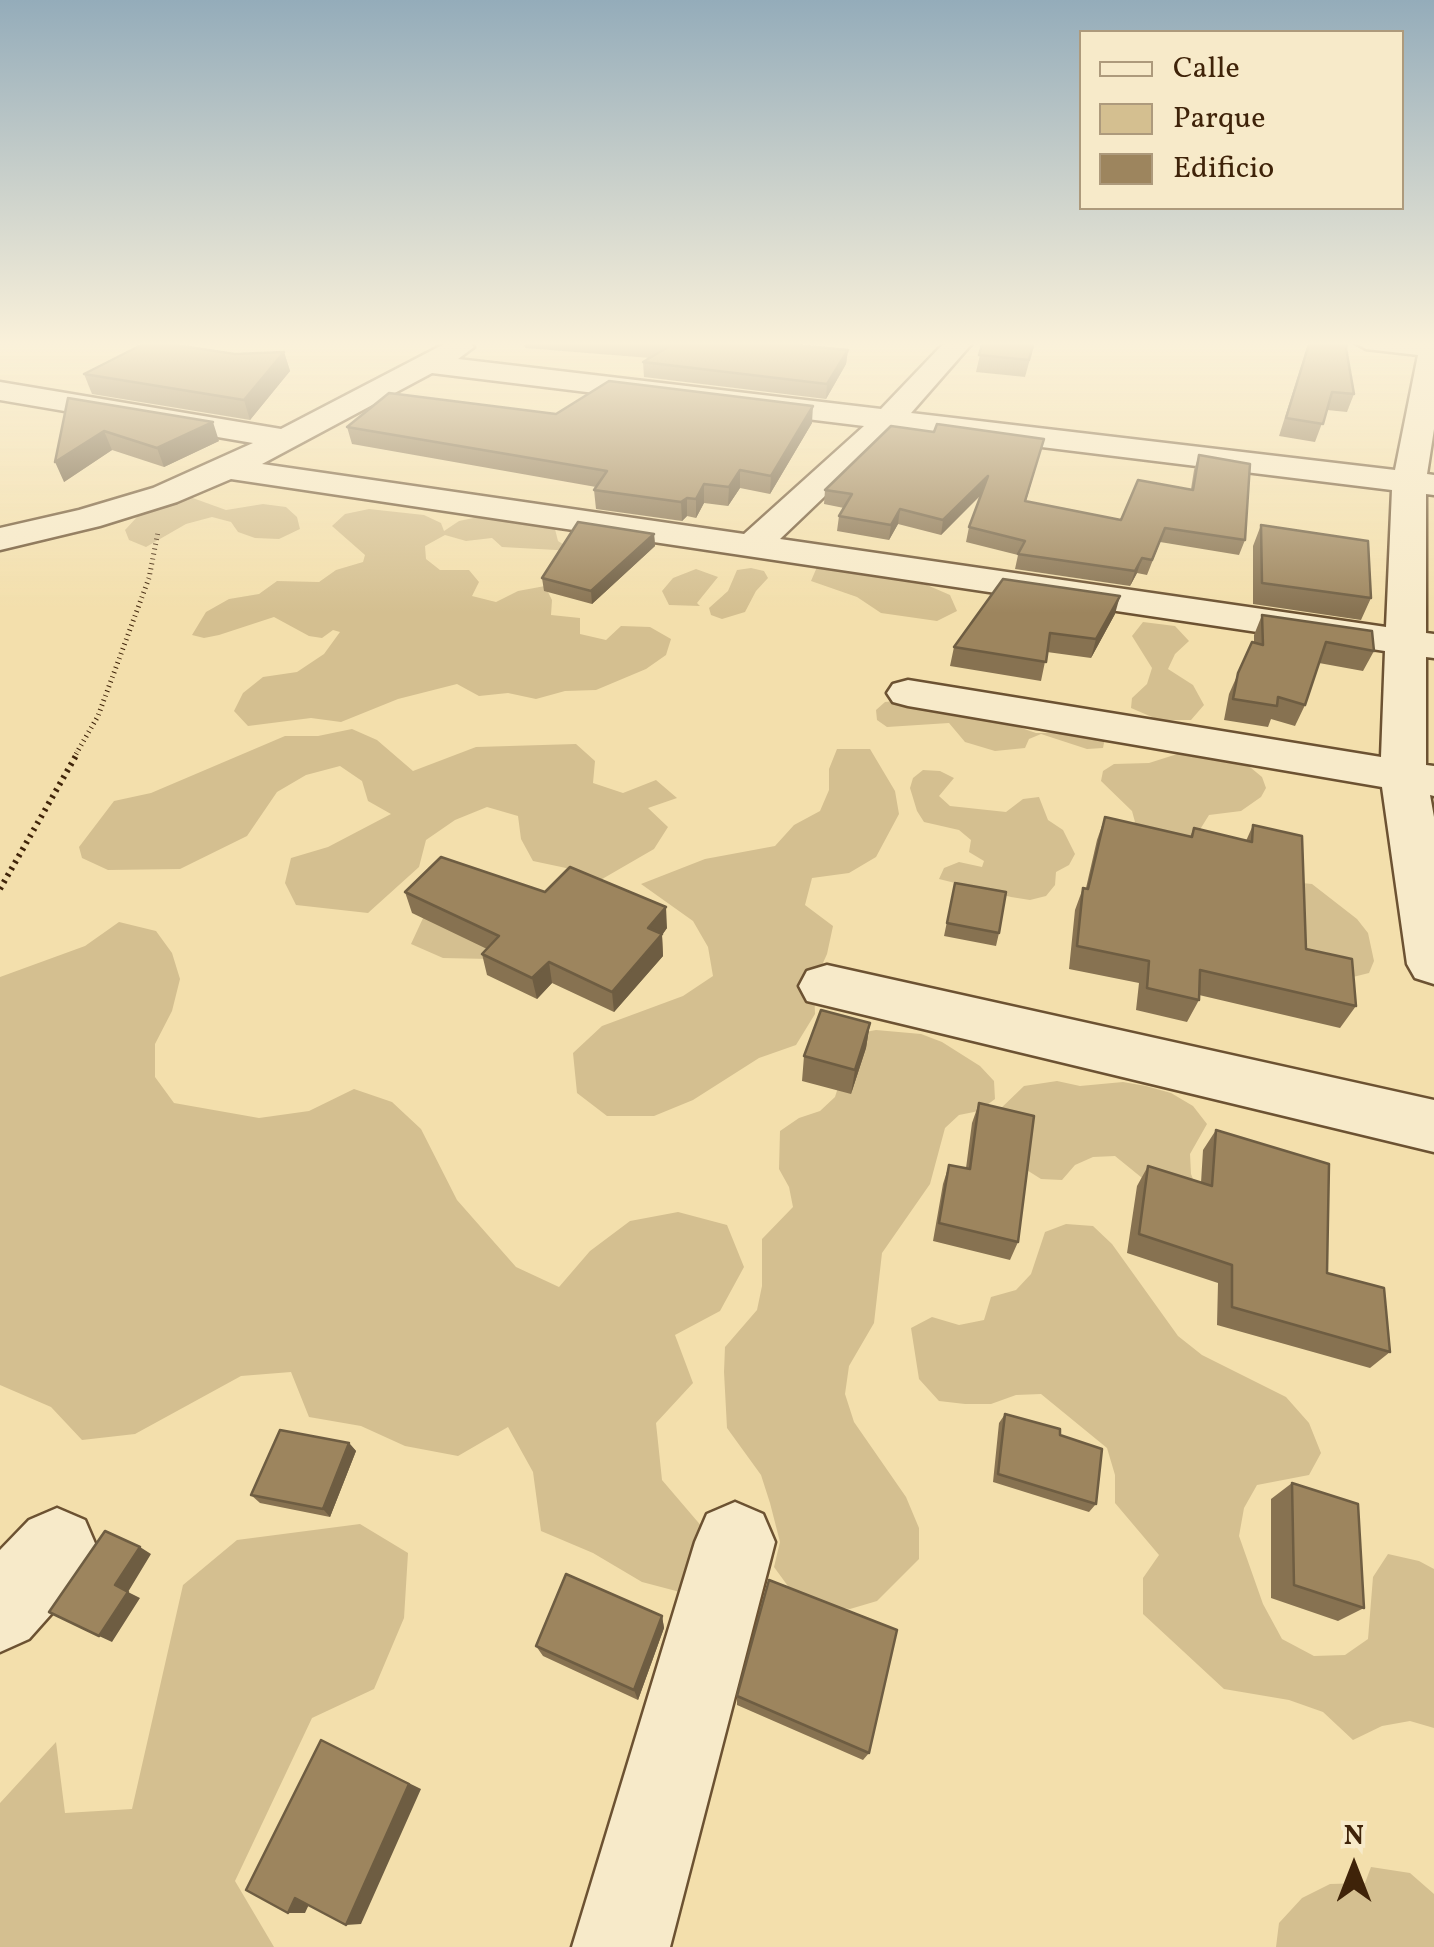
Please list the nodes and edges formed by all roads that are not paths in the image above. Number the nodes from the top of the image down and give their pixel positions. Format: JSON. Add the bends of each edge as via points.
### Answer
{"nodes":[{"id":1,"x":242,"y":432,"type":"edge"},
{"id":2,"x":299,"y":432,"type":"edge"},
{"id":3,"x":875,"y":432,"type":"edge"},
{"id":4,"x":1002,"y":432,"type":"edge"},
{"id":5,"x":1427,"y":432,"type":"edge"},
{"id":6,"x":285,"y":439,"type":"junction"},
{"id":7,"x":228,"y":469,"type":"junction"},
{"id":8,"x":1422,"y":484,"type":"edge"},
{"id":9,"x":0,"y":538,"type":"edge"},
{"id":10,"x":754,"y":544,"type":"junction"},
{"id":11,"x":1420,"y":644,"type":"edge"},
{"id":12,"x":908,"y":693,"type":"dead end"},
{"id":13,"x":1419,"y":778,"type":"edge"},
{"id":14,"x":1434,"y":964,"type":"edge"},
{"id":15,"x":827,"y":986,"type":"dead end"},
{"id":16,"x":1434,"y":1126,"type":"edge"},
{"id":17,"x":735,"y":1542,"type":"dead end"},
{"id":18,"x":57,"y":1548,"type":"dead end"},
{"id":19,"x":0,"y":1610,"type":"edge"},
{"id":20,"x":621,"y":1947,"type":"edge"}],
"edges":[{"from":1,"to":6,"type":"street"},
{"from":2,"to":6,"type":"street"},
{"from":3,"to":10,"type":"street"},
{"from":4,"to":8,"type":"street"},
{"from":5,"to":8,"type":"street"},
{"from":6,"to":7,"type":"street"},
{"from":7,"to":9,"type":"street","via":[[88,520]]},
{"from":7,"to":10,"type":"street"},
{"from":8,"to":11,"type":"street"},
{"from":10,"to":11,"type":"street"},
{"from":11,"to":13,"type":"street"},
{"from":12,"to":13,"type":"street"},
{"from":13,"to":14,"type":"street"},
{"from":15,"to":16,"type":"street"},
{"from":17,"to":20,"type":"street"},
{"from":18,"to":19,"type":"street"}]}
